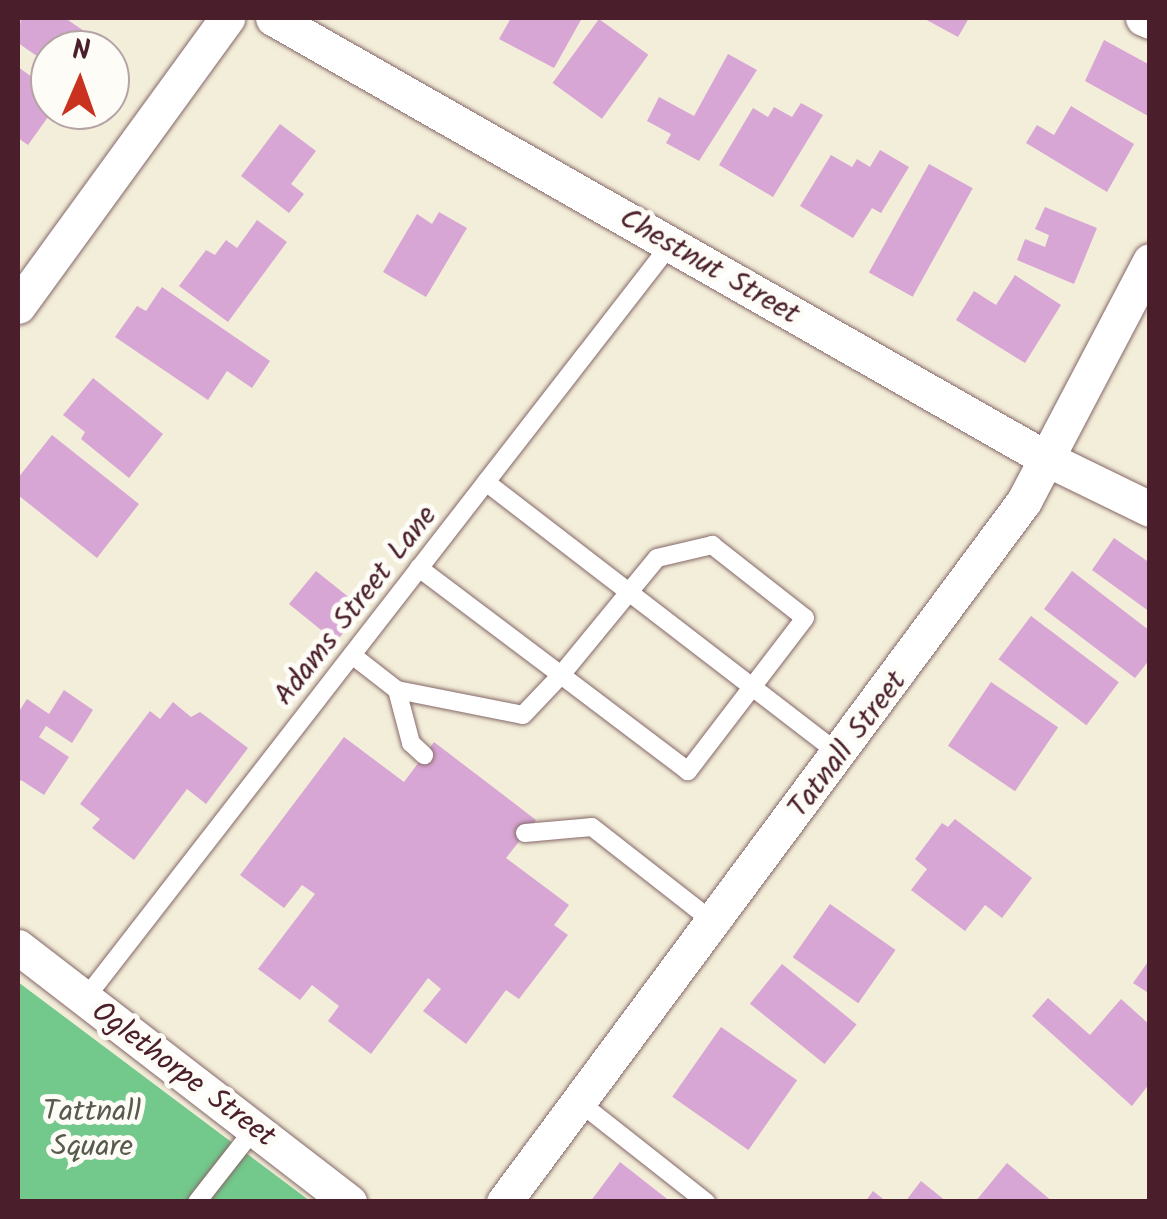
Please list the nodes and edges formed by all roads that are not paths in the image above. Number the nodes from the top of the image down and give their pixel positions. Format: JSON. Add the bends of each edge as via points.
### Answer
{"nodes":[{"id":1,"x":272,"y":18,"type":"edge"},
{"id":2,"x":222,"y":19,"type":"edge"},
{"id":3,"x":670,"y":245,"type":"junction"},
{"id":4,"x":1150,"y":262,"type":"edge"},
{"id":5,"x":18,"y":306,"type":"edge"},
{"id":6,"x":1046,"y":459,"type":"junction"},
{"id":7,"x":486,"y":482,"type":"junction"},
{"id":8,"x":1150,"y":509,"type":"edge"},
{"id":9,"x":420,"y":568,"type":"junction"},
{"id":10,"x":629,"y":592,"type":"junction"},
{"id":11,"x":352,"y":655,"type":"junction"},
{"id":12,"x":560,"y":675,"type":"junction"},
{"id":13,"x":753,"y":687,"type":"junction"},
{"id":14,"x":397,"y":690,"type":"junction"},
{"id":15,"x":424,"y":755,"type":"dead end"},
{"id":16,"x":840,"y":755,"type":"junction"},
{"id":17,"x":526,"y":834,"type":"dead end"},
{"id":18,"x":715,"y":922,"type":"junction"},
{"id":19,"x":18,"y":947,"type":"edge"},
{"id":20,"x":84,"y":1000,"type":"junction"},
{"id":21,"x":580,"y":1102,"type":"junction"},
{"id":22,"x":254,"y":1129,"type":"junction"},
{"id":23,"x":197,"y":1202,"type":"edge"},
{"id":24,"x":349,"y":1202,"type":"edge"},
{"id":25,"x":504,"y":1202,"type":"edge"},
{"id":26,"x":706,"y":1202,"type":"edge"}],
"edges":[{"from":1,"to":3,"type":"street","name":"Chestnut Street"},
{"from":2,"to":5,"type":"street"},
{"from":3,"to":6,"type":"street","name":"Chestnut Street"},
{"from":3,"to":7,"type":"lane","name":"Adams Street Lane"},
{"from":4,"to":6,"type":"street","name":"Tatnall Street"},
{"from":6,"to":8,"type":"street","name":"Chestnut Street"},
{"from":6,"to":16,"type":"street","name":"Tatnall Street","via":[[1024,502]]},
{"from":7,"to":9,"type":"lane","name":"Adams Street Lane"},
{"from":7,"to":10,"type":"lane"},
{"from":9,"to":11,"type":"lane","name":"Adams Street Lane"},
{"from":9,"to":12,"type":"lane"},
{"from":10,"to":12,"type":"lane"},
{"from":10,"to":13,"type":"lane"},
{"from":10,"to":13,"type":"lane","via":[[657,558],[712,545],[805,618]]},
{"from":11,"to":14,"type":"lane"},
{"from":11,"to":20,"type":"lane","name":"Adams Street Lane"},
{"from":12,"to":13,"type":"lane","via":[[688,771]]},
{"from":12,"to":14,"type":"lane","via":[[523,715]]},
{"from":13,"to":16,"type":"lane"},
{"from":14,"to":15,"type":"lane","via":[[411,743]]},
{"from":16,"to":18,"type":"street","name":"Tatnall Street"},
{"from":17,"to":18,"type":"lane","via":[[592,827]]},
{"from":18,"to":21,"type":"street","name":"Tatnall Street"},
{"from":19,"to":20,"type":"street","name":"Oglethorpe Street"},
{"from":20,"to":22,"type":"street","name":"Oglethorpe Street"},
{"from":21,"to":25,"type":"street","name":"Tatnall Street"},
{"from":21,"to":26,"type":"lane"},
{"from":22,"to":23,"type":"lane"},
{"from":22,"to":24,"type":"street","name":"Oglethorpe Street"}]}
